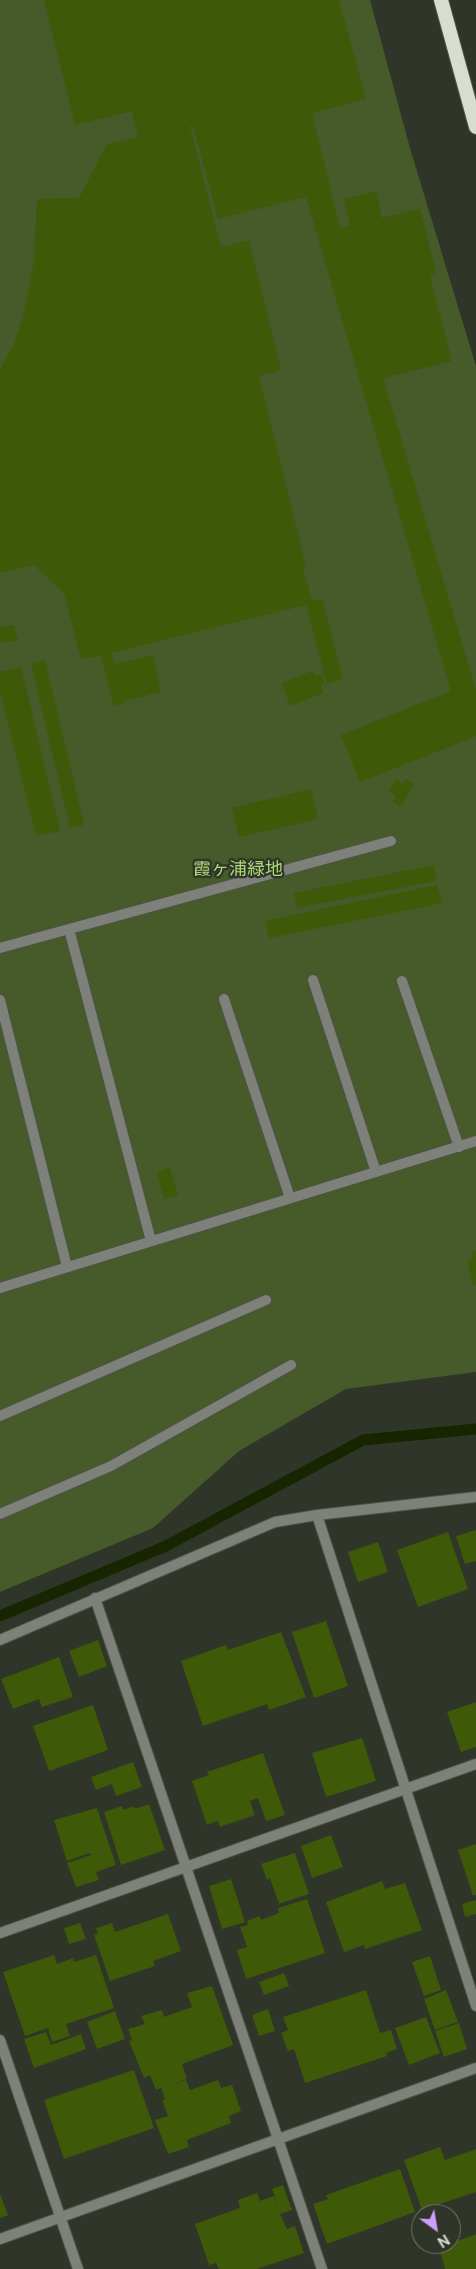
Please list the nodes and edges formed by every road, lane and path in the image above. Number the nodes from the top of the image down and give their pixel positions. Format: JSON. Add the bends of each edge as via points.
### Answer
{"nodes":[{"id":1,"x":441,"y":0,"type":"edge"},
{"id":2,"x":476,"y":127,"type":"edge"},
{"id":3,"x":391,"y":841,"type":"dead end"},
{"id":4,"x":69,"y":929,"type":"junction"},
{"id":5,"x":0,"y":948,"type":"edge"},
{"id":6,"x":313,"y":980,"type":"dead end"},
{"id":7,"x":402,"y":981,"type":"dead end"},
{"id":8,"x":224,"y":999,"type":"dead end"},
{"id":9,"x":0,"y":1000,"type":"edge"},
{"id":10,"x":476,"y":1141,"type":"edge"},
{"id":11,"x":458,"y":1147,"type":"junction"},
{"id":12,"x":376,"y":1172,"type":"junction"},
{"id":13,"x":290,"y":1198,"type":"junction"},
{"id":14,"x":151,"y":1241,"type":"junction"},
{"id":15,"x":67,"y":1267,"type":"junction"},
{"id":16,"x":0,"y":1288,"type":"edge"},
{"id":17,"x":266,"y":1300,"type":"dead end"},
{"id":18,"x":291,"y":1365,"type":"dead end"},
{"id":19,"x":0,"y":1416,"type":"edge"},
{"id":20,"x":476,"y":1497,"type":"edge"},
{"id":21,"x":0,"y":1514,"type":"edge"},
{"id":22,"x":317,"y":1515,"type":"junction"},
{"id":23,"x":95,"y":1598,"type":"junction"},
{"id":24,"x":0,"y":1640,"type":"edge"},
{"id":25,"x":476,"y":1764,"type":"edge"},
{"id":26,"x":406,"y":1789,"type":"junction"},
{"id":27,"x":186,"y":1867,"type":"junction"},
{"id":28,"x":0,"y":1933,"type":"edge"},
{"id":29,"x":476,"y":2006,"type":"edge"},
{"id":30,"x":0,"y":2040,"type":"edge"},
{"id":31,"x":476,"y":2068,"type":"edge"},
{"id":32,"x":278,"y":2138,"type":"junction"},
{"id":33,"x":61,"y":2216,"type":"junction"},
{"id":34,"x":0,"y":2239,"type":"edge"},
{"id":35,"x":78,"y":2269,"type":"edge"},
{"id":36,"x":322,"y":2269,"type":"edge"}],
"edges":[{"from":1,"to":2,"type":"highway"},
{"from":3,"to":4,"type":"street"},
{"from":4,"to":5,"type":"street"},
{"from":4,"to":14,"type":"street"},
{"from":6,"to":12,"type":"street"},
{"from":7,"to":11,"type":"street"},
{"from":8,"to":13,"type":"street"},
{"from":9,"to":15,"type":"street"},
{"from":10,"to":11,"type":"street"},
{"from":11,"to":12,"type":"street"},
{"from":12,"to":13,"type":"street"},
{"from":13,"to":14,"type":"street"},
{"from":14,"to":15,"type":"street"},
{"from":15,"to":16,"type":"street"},
{"from":17,"to":19,"type":"street"},
{"from":18,"to":21,"type":"street","via":[[111,1466]]},
{"from":20,"to":22,"type":"street"},
{"from":22,"to":23,"type":"street","via":[[275,1522]]},
{"from":22,"to":26,"type":"street"},
{"from":23,"to":24,"type":"street"},
{"from":23,"to":27,"type":"street"},
{"from":25,"to":26,"type":"street"},
{"from":26,"to":27,"type":"street"},
{"from":26,"to":29,"type":"street"},
{"from":27,"to":28,"type":"street"},
{"from":27,"to":32,"type":"street"},
{"from":30,"to":33,"type":"street"},
{"from":31,"to":32,"type":"street"},
{"from":32,"to":33,"type":"street"},
{"from":32,"to":36,"type":"street"},
{"from":33,"to":34,"type":"street"},
{"from":33,"to":35,"type":"street"}]}
